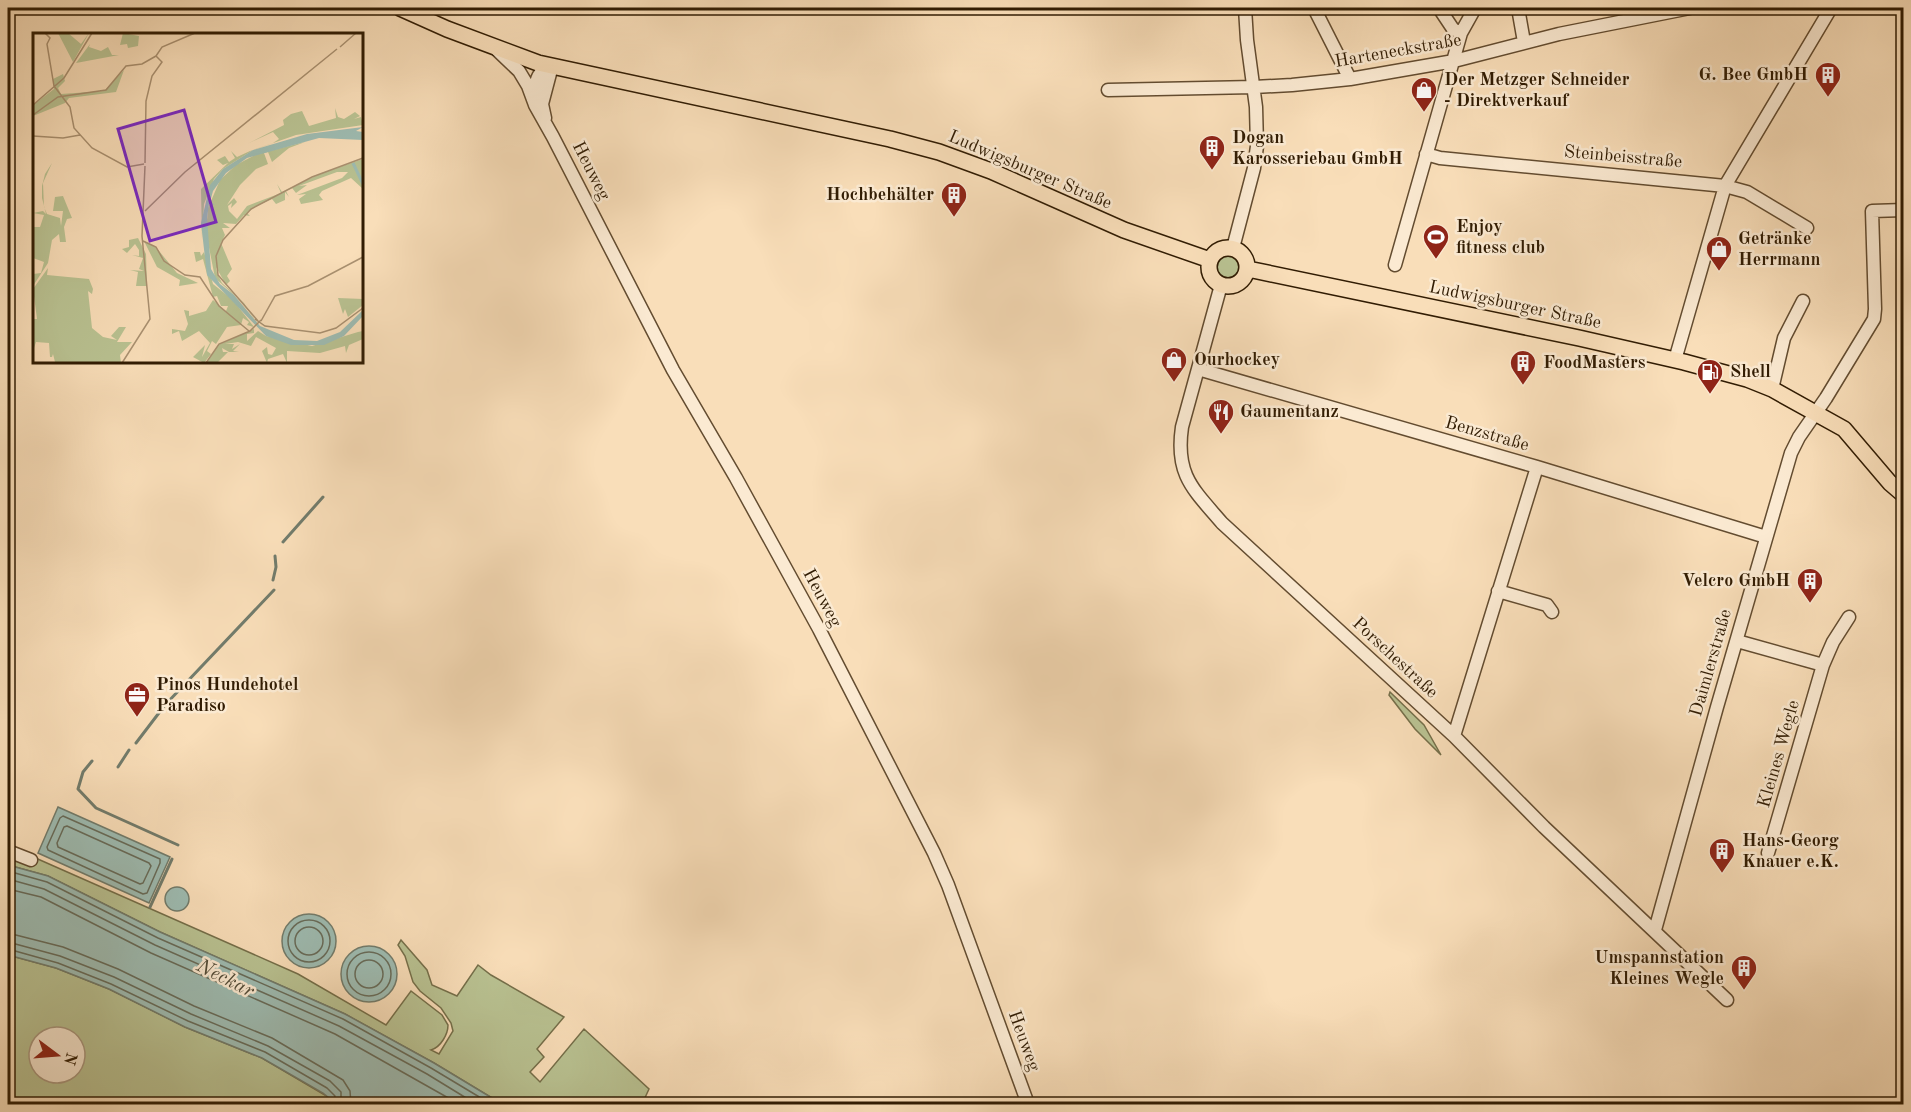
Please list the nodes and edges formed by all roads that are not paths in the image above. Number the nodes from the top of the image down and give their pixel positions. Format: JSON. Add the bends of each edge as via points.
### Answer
{"nodes":[{"id":1,"x":400,"y":8,"type":"edge"},
{"id":2,"x":1245,"y":8,"type":"edge"},
{"id":3,"x":1314,"y":8,"type":"edge"},
{"id":4,"x":1439,"y":8,"type":"edge"},
{"id":5,"x":1475,"y":8,"type":"edge"},
{"id":6,"x":1518,"y":8,"type":"edge"},
{"id":7,"x":1690,"y":8,"type":"edge"},
{"id":8,"x":1831,"y":8,"type":"edge"},
{"id":9,"x":1637,"y":12,"type":"edge"},
{"id":10,"x":1461,"y":33,"type":"junction"},
{"id":11,"x":1524,"y":42,"type":"junction"},
{"id":12,"x":495,"y":49,"type":"junction"},
{"id":13,"x":1454,"y":61,"type":"junction"},
{"id":14,"x":552,"y":66,"type":"junction"},
{"id":15,"x":1350,"y":79,"type":"junction"},
{"id":16,"x":1254,"y":87,"type":"junction"},
{"id":17,"x":1108,"y":90,"type":"dead end"},
{"id":18,"x":533,"y":97,"type":"junction"},
{"id":19,"x":547,"y":125,"type":"junction"},
{"id":20,"x":1426,"y":154,"type":"junction"},
{"id":21,"x":1725,"y":186,"type":"junction"},
{"id":22,"x":1904,"y":210,"type":"edge"},
{"id":23,"x":1807,"y":228,"type":"dead end"},
{"id":24,"x":1233,"y":248,"type":"junction"},
{"id":25,"x":1210,"y":260,"type":"junction"},
{"id":26,"x":1395,"y":265,"type":"dead end"},
{"id":27,"x":1248,"y":269,"type":"junction"},
{"id":28,"x":1221,"y":285,"type":"junction"},
{"id":29,"x":1803,"y":301,"type":"dead end"},
{"id":30,"x":1675,"y":360,"type":"junction"},
{"id":31,"x":1198,"y":369,"type":"junction"},
{"id":32,"x":1772,"y":389,"type":"junction"},
{"id":33,"x":1815,"y":411,"type":"junction"},
{"id":34,"x":1537,"y":467,"type":"junction"},
{"id":35,"x":1904,"y":495,"type":"edge"},
{"id":36,"x":1766,"y":537,"type":"junction"},
{"id":37,"x":1498,"y":591,"type":"junction"},
{"id":38,"x":1552,"y":612,"type":"dead end"},
{"id":39,"x":1849,"y":617,"type":"dead end"},
{"id":40,"x":1737,"y":641,"type":"junction"},
{"id":41,"x":1824,"y":665,"type":"junction"},
{"id":42,"x":1454,"y":736,"type":"junction"},
{"id":43,"x":8,"y":851,"type":"edge"},
{"id":44,"x":1768,"y":853,"type":"dead end"},
{"id":45,"x":31,"y":860,"type":"dead end"},
{"id":46,"x":1655,"y":930,"type":"junction"},
{"id":47,"x":1727,"y":1000,"type":"dead end"},
{"id":48,"x":1028,"y":1104,"type":"edge"}],
"edges":[{"from":1,"to":12,"type":"main road","name":"Ludwigsburger Straße"},
{"from":2,"to":16,"type":"street"},
{"from":3,"to":15,"type":"street"},
{"from":4,"to":10,"type":"street","via":[[1453,29]]},
{"from":5,"to":10,"type":"street"},
{"from":6,"to":11,"type":"street"},
{"from":7,"to":9,"type":"street","name":"Harteneckstraße"},
{"from":8,"to":21,"type":"street"},
{"from":9,"to":11,"type":"street","name":"Harteneckstraße"},
{"from":10,"to":13,"type":"street"},
{"from":11,"to":13,"type":"street","name":"Harteneckstraße"},
{"from":12,"to":14,"type":"main road","name":"Ludwigsburger Straße"},
{"from":12,"to":18,"type":"street","name":"Heuweg","via":[[519,71]]},
{"from":13,"to":15,"type":"street","name":"Harteneckstraße"},
{"from":13,"to":20,"type":"street"},
{"from":14,"to":18,"type":"street","via":[[543,69],[536,79]]},
{"from":14,"to":19,"type":"street","via":[[542,104]]},
{"from":14,"to":25,"type":"main road","name":"Ludwigsburger Straße","via":[[907,143],[1017,181],[1124,230]]},
{"from":15,"to":16,"type":"street","name":"Harteneckstraße"},
{"from":16,"to":17,"type":"street","name":"Harteneckstraße"},
{"from":16,"to":24,"type":"street","via":[[1257,146]]},
{"from":18,"to":19,"type":"street","name":"Heuweg"},
{"from":19,"to":48,"type":"street","name":"Heuweg","via":[[673,370],[804,601],[934,853]]},
{"from":20,"to":21,"type":"street","name":"Steinbeisstraße"},
{"from":20,"to":26,"type":"street"},
{"from":21,"to":23,"type":"street","name":"Steinbeisstraße","via":[[1747,192]]},
{"from":21,"to":30,"type":"street"},
{"from":22,"to":33,"type":"street","name":"Daimlerstraße","via":[[1872,211],[1874,319]]},
{"from":24,"to":25,"type":"main road","via":[[1218,251]]},
{"from":24,"to":27,"type":"main road","via":[[1245,257]]},
{"from":25,"to":28,"type":"main road","via":[[1211,275]]},
{"from":27,"to":28,"type":"main road","via":[[1238,284]]},
{"from":27,"to":30,"type":"main road","name":"Ludwigsburger Straße"},
{"from":28,"to":31,"type":"street","name":"Porschestraße"},
{"from":29,"to":32,"type":"street","via":[[1784,338]]},
{"from":30,"to":32,"type":"main road","name":"Ludwigsburger Straße"},
{"from":31,"to":34,"type":"street","name":"Benzstraße"},
{"from":31,"to":42,"type":"street","name":"Porschestraße","via":[[1179,446],[1181,462],[1194,491],[1222,523]]},
{"from":32,"to":33,"type":"main road","name":"Ludwigsburger Straße"},
{"from":33,"to":35,"type":"main road","name":"Ludwigsburger Straße","via":[[1844,429]]},
{"from":33,"to":36,"type":"street","name":"Daimlerstraße","via":[[1791,453]]},
{"from":34,"to":36,"type":"street","name":"Benzstraße"},
{"from":34,"to":37,"type":"street"},
{"from":36,"to":40,"type":"street","name":"Daimlerstraße"},
{"from":37,"to":38,"type":"street","via":[[1547,605]]},
{"from":37,"to":42,"type":"street"},
{"from":39,"to":41,"type":"street","name":"Kleines Wegle"},
{"from":40,"to":41,"type":"street"},
{"from":40,"to":46,"type":"street","name":"Daimlerstraße"},
{"from":41,"to":44,"type":"street","name":"Kleines Wegle"},
{"from":42,"to":46,"type":"street","name":"Porschestraße"},
{"from":43,"to":45,"type":"street"},
{"from":46,"to":47,"type":"street","name":"Porschestraße"}]}
